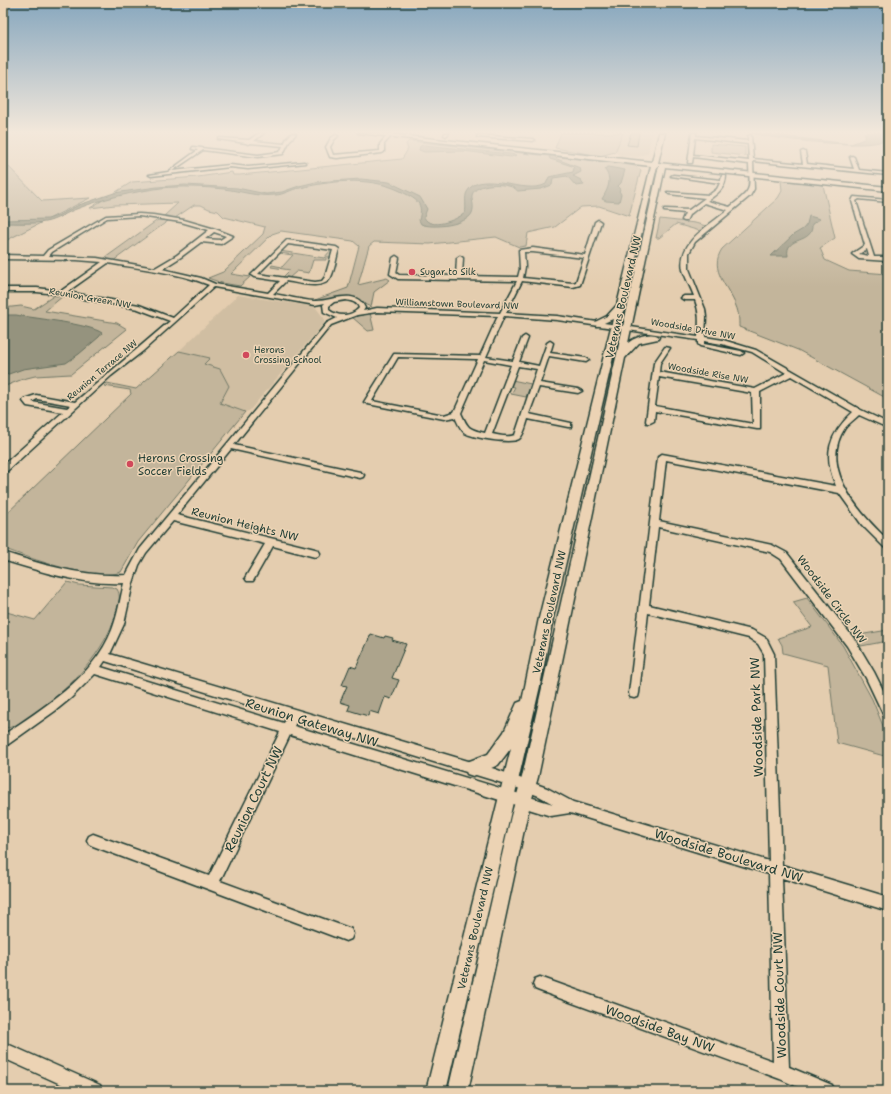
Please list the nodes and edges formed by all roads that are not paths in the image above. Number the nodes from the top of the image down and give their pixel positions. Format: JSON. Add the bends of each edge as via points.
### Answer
{"nodes":[{"id":1,"x":651,"y":184,"type":"edge"},
{"id":2,"x":652,"y":184,"type":"edge"},
{"id":3,"x":721,"y":184,"type":"edge"},
{"id":4,"x":753,"y":184,"type":"edge"},
{"id":5,"x":854,"y":184,"type":"edge"},
{"id":6,"x":870,"y":184,"type":"edge"},
{"id":7,"x":888,"y":186,"type":"edge"},
{"id":8,"x":888,"y":189,"type":"edge"},
{"id":9,"x":669,"y":193,"type":"dead end"},
{"id":10,"x":707,"y":200,"type":"junction"},
{"id":11,"x":888,"y":201,"type":"edge"},
{"id":12,"x":733,"y":208,"type":"junction"},
{"id":13,"x":666,"y":210,"type":"dead end"},
{"id":14,"x":690,"y":212,"type":"junction"},
{"id":15,"x":684,"y":220,"type":"dead end"},
{"id":16,"x":598,"y":222,"type":"dead end"},
{"id":17,"x":213,"y":230,"type":"junction"},
{"id":18,"x":200,"y":240,"type":"junction"},
{"id":19,"x":868,"y":246,"type":"junction"},
{"id":20,"x":3,"y":257,"type":"edge"},
{"id":21,"x":587,"y":257,"type":"junction"},
{"id":22,"x":44,"y":258,"type":"junction"},
{"id":23,"x":396,"y":258,"type":"dead end"},
{"id":24,"x":460,"y":258,"type":"dead end"},
{"id":25,"x":872,"y":258,"type":"junction"},
{"id":26,"x":888,"y":259,"type":"edge"},
{"id":27,"x":106,"y":262,"type":"junction"},
{"id":28,"x":156,"y":270,"type":"junction"},
{"id":29,"x":459,"y":278,"type":"junction"},
{"id":30,"x":520,"y":279,"type":"junction"},
{"id":31,"x":284,"y":280,"type":"junction"},
{"id":32,"x":213,"y":285,"type":"junction"},
{"id":33,"x":3,"y":290,"type":"edge"},
{"id":34,"x":62,"y":293,"type":"junction"},
{"id":35,"x":269,"y":295,"type":"junction"},
{"id":36,"x":684,"y":298,"type":"dead end"},
{"id":37,"x":698,"y":298,"type":"junction"},
{"id":38,"x":333,"y":300,"type":"junction"},
{"id":39,"x":315,"y":303,"type":"junction"},
{"id":40,"x":361,"y":303,"type":"junction"},
{"id":41,"x":621,"y":303,"type":"junction"},
{"id":42,"x":377,"y":310,"type":"junction"},
{"id":43,"x":326,"y":311,"type":"junction"},
{"id":44,"x":503,"y":314,"type":"junction"},
{"id":45,"x":351,"y":315,"type":"junction"},
{"id":46,"x":537,"y":317,"type":"junction"},
{"id":47,"x":174,"y":320,"type":"junction"},
{"id":48,"x":597,"y":323,"type":"junction"},
{"id":49,"x":329,"y":324,"type":"junction"},
{"id":50,"x":615,"y":328,"type":"junction"},
{"id":51,"x":627,"y":330,"type":"junction"},
{"id":52,"x":655,"y":337,"type":"junction"},
{"id":53,"x":525,"y":338,"type":"dead end"},
{"id":54,"x":550,"y":342,"type":"dead end"},
{"id":55,"x":701,"y":342,"type":"junction"},
{"id":56,"x":667,"y":348,"type":"dead end"},
{"id":57,"x":546,"y":354,"type":"junction"},
{"id":58,"x":482,"y":358,"type":"junction"},
{"id":59,"x":586,"y":360,"type":"dead end"},
{"id":60,"x":620,"y":360,"type":"junction"},
{"id":61,"x":515,"y":364,"type":"junction"},
{"id":62,"x":541,"y":368,"type":"junction"},
{"id":63,"x":790,"y":373,"type":"junction"},
{"id":64,"x":656,"y":374,"type":"junction"},
{"id":65,"x":536,"y":384,"type":"junction"},
{"id":66,"x":578,"y":391,"type":"dead end"},
{"id":67,"x":756,"y":391,"type":"junction"},
{"id":68,"x":76,"y":404,"type":"junction"},
{"id":69,"x":652,"y":408,"type":"junction"},
{"id":70,"x":69,"y":411,"type":"junction"},
{"id":71,"x":858,"y":412,"type":"junction"},
{"id":72,"x":457,"y":413,"type":"junction"},
{"id":73,"x":525,"y":416,"type":"junction"},
{"id":74,"x":650,"y":421,"type":"dead end"},
{"id":75,"x":568,"y":425,"type":"dead end"},
{"id":76,"x":888,"y":426,"type":"edge"},
{"id":77,"x":487,"y":436,"type":"junction"},
{"id":78,"x":229,"y":446,"type":"junction"},
{"id":79,"x":5,"y":466,"type":"edge"},
{"id":80,"x":360,"y":475,"type":"dead end"},
{"id":81,"x":841,"y":490,"type":"junction"},
{"id":82,"x":170,"y":517,"type":"junction"},
{"id":83,"x":655,"y":524,"type":"junction"},
{"id":84,"x":271,"y":542,"type":"junction"},
{"id":85,"x":888,"y":546,"type":"edge"},
{"id":86,"x":315,"y":553,"type":"dead end"},
{"id":87,"x":3,"y":556,"type":"edge"},
{"id":88,"x":250,"y":578,"type":"dead end"},
{"id":89,"x":130,"y":579,"type":"junction"},
{"id":90,"x":645,"y":608,"type":"junction"},
{"id":91,"x":103,"y":656,"type":"junction"},
{"id":92,"x":93,"y":669,"type":"junction"},
{"id":93,"x":533,"y":686,"type":"junction"},
{"id":94,"x":634,"y":693,"type":"dead end"},
{"id":95,"x":888,"y":712,"type":"edge"},
{"id":96,"x":294,"y":714,"type":"junction"},
{"id":97,"x":287,"y":729,"type":"junction"},
{"id":98,"x":3,"y":742,"type":"edge"},
{"id":99,"x":473,"y":768,"type":"junction"},
{"id":100,"x":517,"y":791,"type":"junction"},
{"id":101,"x":93,"y":840,"type":"dead end"},
{"id":102,"x":775,"y":869,"type":"junction"},
{"id":103,"x":212,"y":884,"type":"junction"},
{"id":104,"x":888,"y":904,"type":"edge"},
{"id":105,"x":346,"y":934,"type":"dead end"},
{"id":106,"x":540,"y":984,"type":"dead end"},
{"id":107,"x":3,"y":1050,"type":"edge"},
{"id":108,"x":781,"y":1072,"type":"junction"},
{"id":109,"x":94,"y":1091,"type":"edge"},
{"id":110,"x":436,"y":1091,"type":"edge"},
{"id":111,"x":458,"y":1091,"type":"edge"},
{"id":112,"x":826,"y":1091,"type":"edge"}],
"edges":[{"from":1,"to":41,"type":"main road","name":"Veterans Boulevard NW"},
{"from":2,"to":51,"type":"main road","name":"Veterans Boulevard NW"},
{"from":3,"to":10,"type":"street","via":[[719,190]]},
{"from":4,"to":12,"type":"street","via":[[751,192]]},
{"from":5,"to":8,"type":"main road"},
{"from":6,"to":7,"type":"main road"},
{"from":9,"to":10,"type":"street"},
{"from":10,"to":12,"type":"street"},
{"from":10,"to":14,"type":"street"},
{"from":11,"to":19,"type":"street","via":[[854,199]]},
{"from":12,"to":37,"type":"street","via":[[688,247],[686,269]]},
{"from":13,"to":14,"type":"street"},
{"from":14,"to":15,"type":"street"},
{"from":16,"to":21,"type":"street"},
{"from":17,"to":18,"type":"street"},
{"from":17,"to":18,"type":"street","via":[[230,236],[221,242]]},
{"from":17,"to":22,"type":"street","via":[[153,216],[106,217],[50,251]]},
{"from":18,"to":28,"type":"street"},
{"from":19,"to":25,"type":"street"},
{"from":19,"to":25,"type":"street","via":[[855,254],[859,257]]},
{"from":20,"to":22,"type":"street"},
{"from":21,"to":30,"type":"street","via":[[578,284]]},
{"from":21,"to":30,"type":"street","via":[[533,250],[521,251],[523,267]]},
{"from":22,"to":27,"type":"street","via":[[77,258]]},
{"from":23,"to":29,"type":"street","via":[[394,276]]},
{"from":24,"to":29,"type":"street"},
{"from":25,"to":26,"type":"street"},
{"from":27,"to":28,"type":"street"},
{"from":27,"to":34,"type":"street"},
{"from":28,"to":32,"type":"street","via":[[199,279]]},
{"from":29,"to":30,"type":"street"},
{"from":30,"to":44,"type":"street"},
{"from":31,"to":31,"type":"street","via":[[316,284],[324,282],[328,278],[337,250],[287,242],[254,275]]},
{"from":31,"to":35,"type":"street"},
{"from":32,"to":35,"type":"street"},
{"from":32,"to":47,"type":"street","name":"Reunion Terrace NW"},
{"from":33,"to":34,"type":"street","name":"Reunion Green NW"},
{"from":34,"to":47,"type":"street","name":"Reunion Green NW","via":[[139,307]]},
{"from":35,"to":39,"type":"street"},
{"from":36,"to":37,"type":"street"},
{"from":37,"to":55,"type":"street","via":[[703,317]]},
{"from":38,"to":39,"type":"street"},
{"from":38,"to":40,"type":"street","name":"Williamstown Boulevard NW","via":[[350,298]]},
{"from":38,"to":43,"type":"street","via":[[326,305]]},
{"from":39,"to":43,"type":"street"},
{"from":40,"to":42,"type":"street","name":"Williamstown Boulevard NW"},
{"from":40,"to":45,"type":"street","via":[[361,310]]},
{"from":41,"to":48,"type":"main road","via":[[610,318]]},
{"from":41,"to":50,"type":"main road","name":"Veterans Boulevard NW"},
{"from":42,"to":44,"type":"street","name":"Williamstown Boulevard NW"},
{"from":42,"to":45,"type":"street","name":"Williamstown Boulevard NW"},
{"from":43,"to":45,"type":"street","via":[[335,316]]},
{"from":43,"to":49,"type":"street"},
{"from":44,"to":46,"type":"street","name":"Williamstown Boulevard NW"},
{"from":44,"to":58,"type":"street"},
{"from":45,"to":49,"type":"street"},
{"from":46,"to":48,"type":"street","name":"Williamstown Boulevard NW"},
{"from":46,"to":50,"type":"street","name":"Williamstown Boulevard NW"},
{"from":47,"to":68,"type":"street","name":"Reunion Terrace NW"},
{"from":48,"to":50,"type":"street","name":"Williamstown Boulevard NW"},
{"from":49,"to":78,"type":"street"},
{"from":50,"to":51,"type":"street","name":"Woodside Drive NW"},
{"from":50,"to":93,"type":"main road","name":"Veterans Boulevard NW","via":[[546,618]]},
{"from":51,"to":52,"type":"street","name":"Woodside Drive NW"},
{"from":51,"to":55,"type":"street","name":"Woodside Drive NW"},
{"from":51,"to":60,"type":"main road","name":"Veterans Boulevard NW"},
{"from":52,"to":55,"type":"street","name":"Woodside Drive NW"},
{"from":52,"to":60,"type":"main road","via":[[636,339]]},
{"from":53,"to":61,"type":"street"},
{"from":54,"to":57,"type":"street"},
{"from":55,"to":63,"type":"street","name":"Woodside Drive NW","via":[[765,359]]},
{"from":56,"to":64,"type":"street","name":"Woodside Rise NW","via":[[657,363]]},
{"from":57,"to":59,"type":"street"},
{"from":57,"to":62,"type":"street"},
{"from":58,"to":61,"type":"street"},
{"from":58,"to":72,"type":"street"},
{"from":58,"to":72,"type":"street","via":[[396,355],[368,402],[444,417]]},
{"from":60,"to":100,"type":"main road","name":"Veterans Boulevard NW"},
{"from":61,"to":62,"type":"street"},
{"from":61,"to":77,"type":"street"},
{"from":62,"to":65,"type":"street"},
{"from":63,"to":67,"type":"street","name":"Woodside Rise NW"},
{"from":63,"to":71,"type":"street","name":"Woodside Drive NW"},
{"from":64,"to":67,"type":"street","name":"Woodside Rise NW"},
{"from":64,"to":69,"type":"street","name":"Woodside Rise NW"},
{"from":65,"to":66,"type":"street"},
{"from":65,"to":73,"type":"street"},
{"from":67,"to":69,"type":"street","name":"Woodside Rise NW","via":[[757,427]]},
{"from":68,"to":70,"type":"street","name":"Reunion Terrace NW"},
{"from":68,"to":70,"type":"street","via":[[36,397],[27,401],[30,404]]},
{"from":69,"to":74,"type":"street","name":"Woodside Rise NW"},
{"from":70,"to":79,"type":"street","name":"Reunion Terrace NW"},
{"from":71,"to":76,"type":"street","name":"Woodside Drive NW"},
{"from":71,"to":81,"type":"street","via":[[842,427],[834,446],[833,458]]},
{"from":72,"to":77,"type":"street","via":[[464,428],[469,432]]},
{"from":73,"to":75,"type":"street"},
{"from":73,"to":77,"type":"street","via":[[516,438]]},
{"from":78,"to":80,"type":"street"},
{"from":78,"to":82,"type":"street"},
{"from":81,"to":83,"type":"street","via":[[662,457]]},
{"from":81,"to":85,"type":"street","via":[[862,520]]},
{"from":82,"to":84,"type":"street","name":"Reunion Heights NW"},
{"from":82,"to":89,"type":"street","via":[[143,552]]},
{"from":83,"to":90,"type":"street"},
{"from":83,"to":95,"type":"street","name":"Woodside Circle NW","via":[[772,549],[784,556],[851,643]]},
{"from":84,"to":86,"type":"street","name":"Reunion Heights NW"},
{"from":84,"to":88,"type":"street"},
{"from":87,"to":89,"type":"street","via":[[75,576],[92,579]]},
{"from":89,"to":91,"type":"street","via":[[115,634]]},
{"from":90,"to":94,"type":"street"},
{"from":90,"to":102,"type":"street","name":"Woodside Park NW","via":[[752,634],[766,646],[769,654]]},
{"from":91,"to":92,"type":"street"},
{"from":91,"to":96,"type":"street","name":"Reunion Gateway NW"},
{"from":92,"to":97,"type":"street","name":"Reunion Gateway NW"},
{"from":92,"to":98,"type":"street","via":[[49,709]]},
{"from":93,"to":99,"type":"main road","via":[[500,752],[494,760]]},
{"from":93,"to":100,"type":"main road","name":"Veterans Boulevard NW"},
{"from":96,"to":97,"type":"street","name":"Reunion Court NW"},
{"from":96,"to":99,"type":"street","name":"Reunion Gateway NW"},
{"from":97,"to":100,"type":"street","name":"Reunion Gateway NW"},
{"from":97,"to":103,"type":"street","name":"Reunion Court NW"},
{"from":99,"to":100,"type":"street","name":"Reunion Gateway NW"},
{"from":100,"to":102,"type":"street","name":"Woodside Boulevard NW","via":[[551,810],[570,807]]},
{"from":100,"to":110,"type":"main road","name":"Veterans Boulevard NW"},
{"from":100,"to":111,"type":"main road","name":"Veterans Boulevard NW"},
{"from":101,"to":103,"type":"street"},
{"from":102,"to":104,"type":"street","name":"Woodside Boulevard NW"},
{"from":102,"to":108,"type":"street","name":"Woodside Court NW"},
{"from":103,"to":105,"type":"street"},
{"from":106,"to":108,"type":"street","name":"Woodside Bay NW"},
{"from":107,"to":109,"type":"street"},
{"from":108,"to":112,"type":"street","name":"Woodside Court NW"}]}
